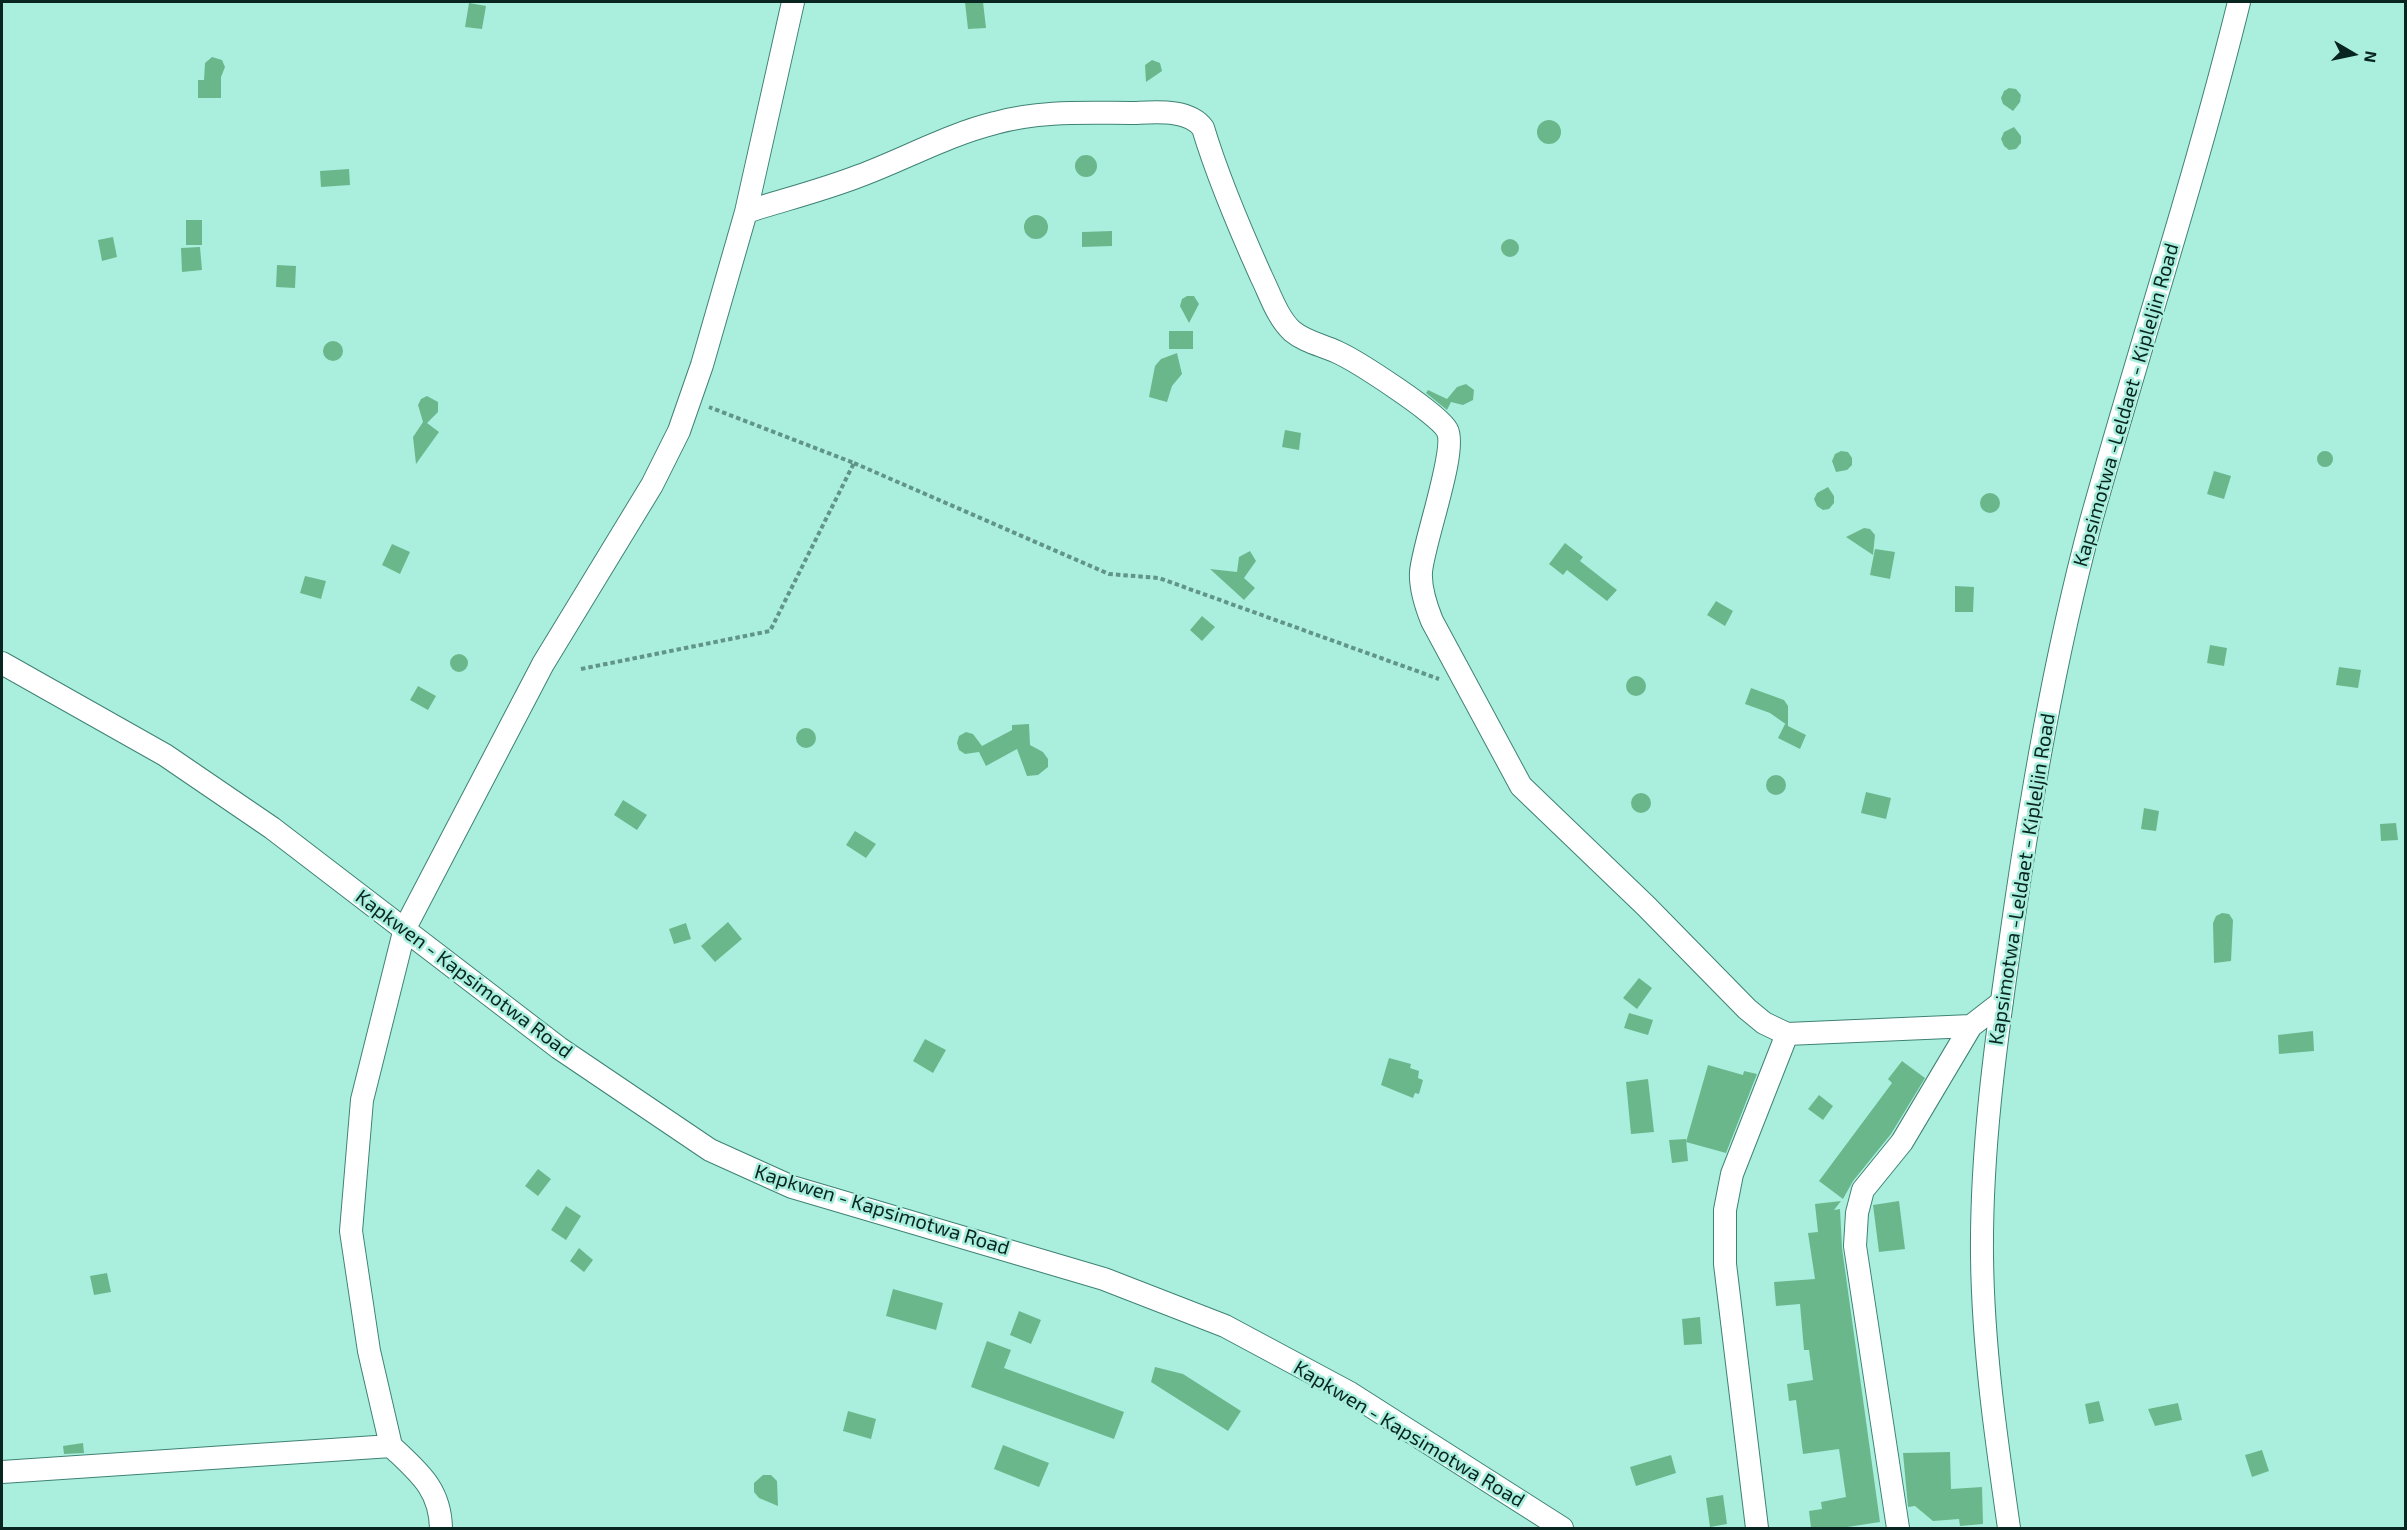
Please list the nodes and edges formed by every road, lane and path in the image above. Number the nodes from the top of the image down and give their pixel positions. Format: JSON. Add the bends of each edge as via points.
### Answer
{"nodes":[{"id":1,"x":793,"y":2,"type":"edge"},
{"id":2,"x":2239,"y":2,"type":"edge"},
{"id":3,"x":746,"y":212,"type":"junction"},
{"id":4,"x":709,"y":407,"type":"dead end"},
{"id":5,"x":854,"y":463,"type":"junction"},
{"id":6,"x":2,"y":663,"type":"edge"},
{"id":7,"x":581,"y":669,"type":"dead end"},
{"id":8,"x":1468,"y":690,"type":"junction"},
{"id":9,"x":405,"y":928,"type":"junction"},
{"id":10,"x":2002,"y":1002,"type":"junction"},
{"id":11,"x":1971,"y":1026,"type":"junction"},
{"id":12,"x":1787,"y":1034,"type":"junction"},
{"id":13,"x":391,"y":1446,"type":"junction"},
{"id":14,"x":2,"y":1472,"type":"edge"},
{"id":15,"x":1530,"y":1518,"type":"edge"},
{"id":16,"x":441,"y":1528,"type":"edge"},
{"id":17,"x":1562,"y":1528,"type":"edge"},
{"id":18,"x":1756,"y":1528,"type":"edge"},
{"id":19,"x":1898,"y":1528,"type":"edge"},
{"id":20,"x":2009,"y":1528,"type":"edge"}],
"edges":[{"from":1,"to":3,"type":"street"},
{"from":2,"to":10,"type":"street","name":"Kapsimotwa -Leldaet - Kipleljin Road","via":[[2219,84],[2091,523],[2055,669],[2029,808]]},
{"from":3,"to":8,"type":"street","via":[[859,177],[934,143],[995,122],[1043,114],[1082,113],[1149,112],[1196,118],[1245,240],[1278,313],[1291,330],[1339,353],[1386,383],[1442,421],[1449,434],[1421,573],[1432,621]]},
{"from":3,"to":9,"type":"street","via":[[679,431],[652,485],[543,664]]},
{"from":4,"to":5,"type":"path"},
{"from":5,"to":7,"type":"path","via":[[770,631]]},
{"from":5,"to":8,"type":"path","via":[[1108,574],[1159,578]]},
{"from":6,"to":9,"type":"street","name":"Kapkwen - Kapsimotwa Road","via":[[165,754]]},
{"from":8,"to":12,"type":"street","via":[[1521,786],[1748,1009],[1764,1023]]},
{"from":9,"to":13,"type":"street","via":[[362,1100],[351,1231],[369,1351]]},
{"from":9,"to":15,"type":"street","name":"Kapkwen - Kapsimotwa Road","via":[[559,1048],[710,1150],[792,1186],[1104,1279],[1225,1326],[1350,1393]]},
{"from":10,"to":11,"type":"street"},
{"from":10,"to":20,"type":"street","name":"Kapsimotwa -Leldaet - Kipleljin Road","via":[[1984,1167],[1982,1257],[1987,1375]]},
{"from":11,"to":12,"type":"street"},
{"from":11,"to":19,"type":"street","via":[[1902,1142],[1863,1190],[1857,1213],[1855,1246]]},
{"from":12,"to":18,"type":"street","via":[[1731,1174],[1725,1210],[1726,1275]]},
{"from":13,"to":14,"type":"street"},
{"from":13,"to":16,"type":"street","via":[[433,1492],[439,1505]]},
{"from":15,"to":17,"type":"street","name":"Kapkwen - Kapsimotwa Road"}]}
